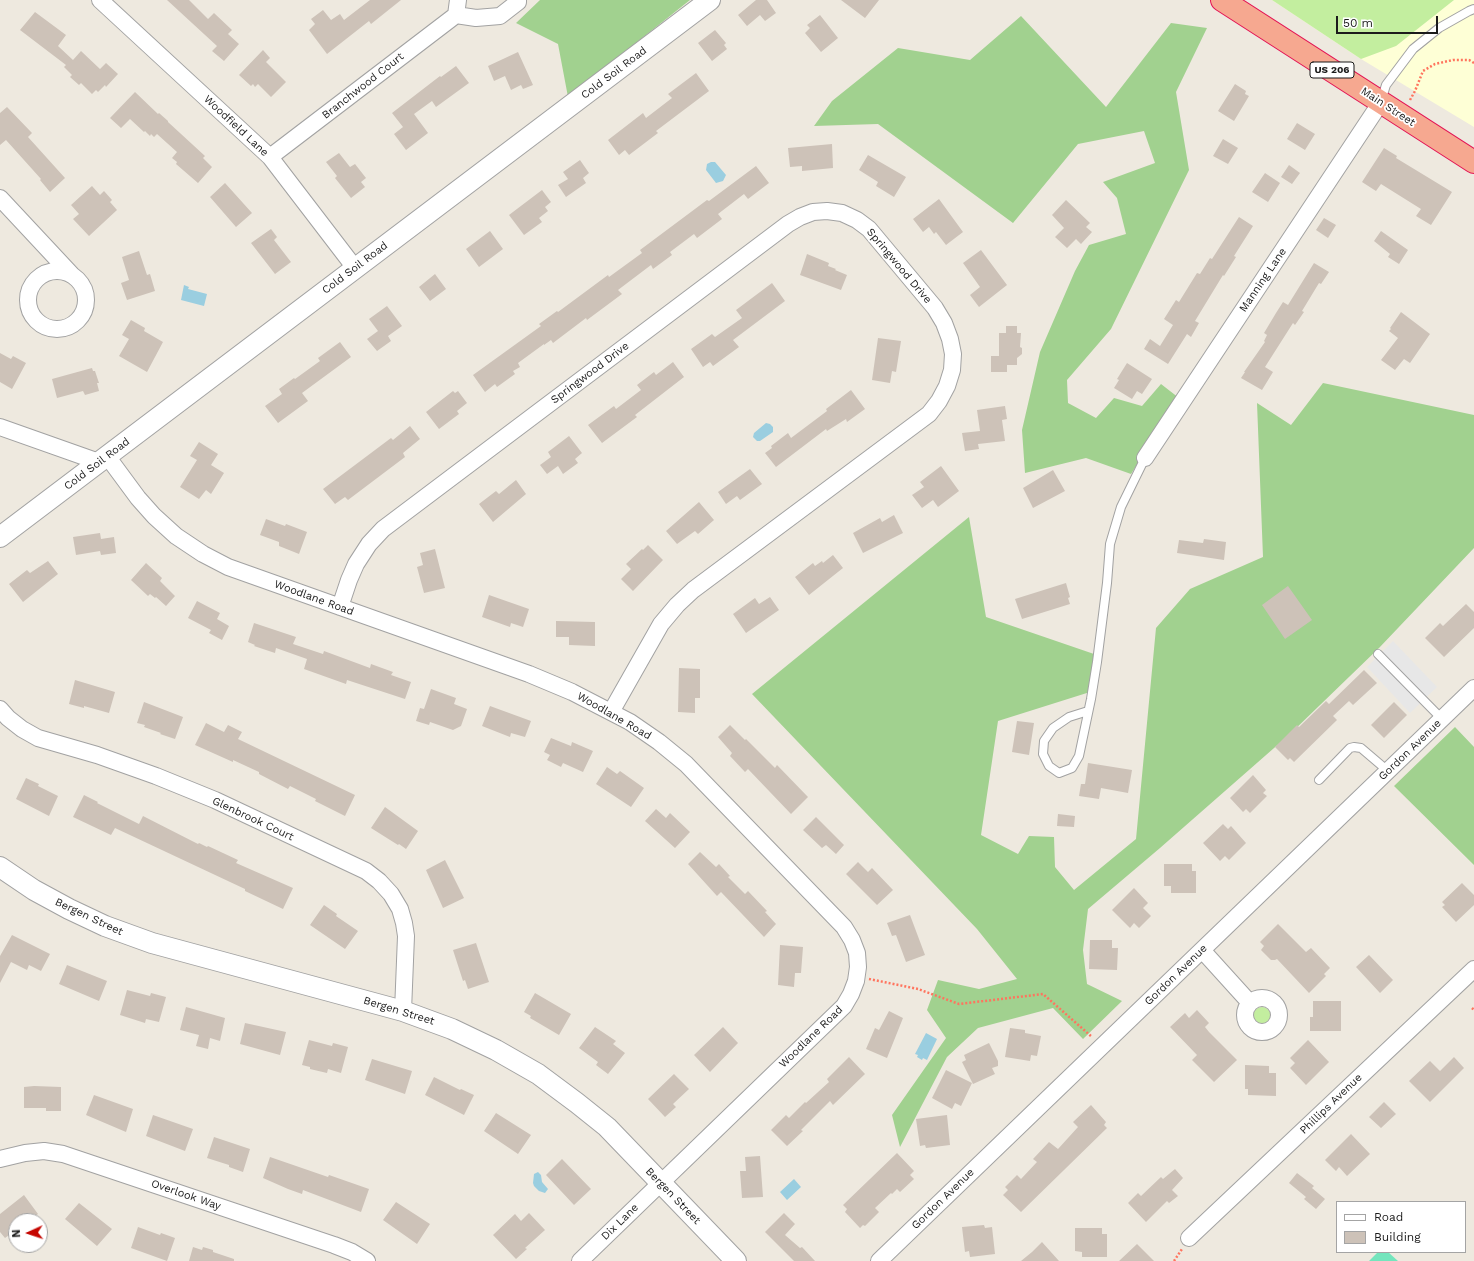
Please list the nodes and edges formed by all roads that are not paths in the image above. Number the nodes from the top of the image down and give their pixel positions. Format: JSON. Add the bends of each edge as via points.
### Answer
{"nodes":[{"id":1,"x":100,"y":0,"type":"edge"},
{"id":2,"x":518,"y":0,"type":"edge"},
{"id":3,"x":710,"y":0,"type":"edge"},
{"id":4,"x":1222,"y":0,"type":"edge"},
{"id":5,"x":457,"y":7,"type":"edge"},
{"id":6,"x":1474,"y":9,"type":"edge"},
{"id":7,"x":1381,"y":102,"type":"junction"},
{"id":8,"x":270,"y":157,"type":"junction"},
{"id":9,"x":1474,"y":162,"type":"edge"},
{"id":10,"x":0,"y":198,"type":"edge"},
{"id":11,"x":355,"y":268,"type":"junction"},
{"id":12,"x":71,"y":274,"type":"dead end"},
{"id":13,"x":0,"y":427,"type":"edge"},
{"id":14,"x":1145,"y":458,"type":"joint"},
{"id":15,"x":103,"y":459,"type":"junction"},
{"id":16,"x":0,"y":537,"type":"edge"},
{"id":17,"x":340,"y":607,"type":"junction"},
{"id":18,"x":1378,"y":654,"type":"dead end"},
{"id":19,"x":1474,"y":688,"type":"edge"},
{"id":20,"x":0,"y":709,"type":"edge"},
{"id":21,"x":1088,"y":711,"type":"junction"},
{"id":22,"x":612,"y":712,"type":"junction"},
{"id":23,"x":1442,"y":719,"type":"junction"},
{"id":24,"x":1388,"y":771,"type":"junction"},
{"id":25,"x":1319,"y":780,"type":"dead end"},
{"id":26,"x":0,"y":867,"type":"edge"},
{"id":27,"x":1202,"y":950,"type":"junction"},
{"id":28,"x":1474,"y":969,"type":"edge"},
{"id":29,"x":1250,"y":1003,"type":"dead end"},
{"id":30,"x":403,"y":1011,"type":"junction"},
{"id":31,"x":0,"y":1159,"type":"edge"},
{"id":32,"x":661,"y":1183,"type":"junction"},
{"id":33,"x":1189,"y":1238,"type":"dead end"},
{"id":34,"x":367,"y":1261,"type":"edge"},
{"id":35,"x":580,"y":1261,"type":"edge"},
{"id":36,"x":736,"y":1261,"type":"edge"},
{"id":37,"x":879,"y":1261,"type":"edge"}],
"edges":[{"from":1,"to":8,"type":"street","name":"Woodfield Lane"},
{"from":2,"to":5,"type":"street","name":"Branchwood Court","via":[[500,16],[476,18]]},
{"from":3,"to":11,"type":"street","name":"Cold Soil Road"},
{"from":4,"to":7,"type":"highway","name":"Main Street","number":"US 206"},
{"from":5,"to":8,"type":"street","name":"Branchwood Court"},
{"from":6,"to":7,"type":"lane","via":[[1439,28],[1413,49],[1386,85]]},
{"from":7,"to":9,"type":"highway","name":"Main Street","number":"US 206"},
{"from":7,"to":14,"type":"street","name":"Manning Lane"},
{"from":8,"to":11,"type":"street","name":"Woodfield Lane"},
{"from":10,"to":12,"type":"street"},
{"from":11,"to":15,"type":"street","name":"Cold Soil Road"},
{"from":13,"to":15,"type":"street"},
{"from":14,"to":21,"type":"lane","via":[[1121,507],[1110,544],[1097,662]]},
{"from":15,"to":16,"type":"street","name":"Cold Soil Road"},
{"from":15,"to":17,"type":"street","name":"Woodlane Road","via":[[154,516],[176,536],[203,554],[228,567]]},
{"from":17,"to":22,"type":"street","name":"Woodlane Road","via":[[529,674]]},
{"from":17,"to":22,"type":"street","name":"Springwood Drive","via":[[356,564],[383,529],[788,224],[813,212],[827,211],[842,213],[857,220],[869,229],[935,308],[944,323],[953,354],[947,386],[929,414],[693,590],[677,605],[661,624]]},
{"from":18,"to":23,"type":"lane"},
{"from":19,"to":23,"type":"street","name":"Gordon Avenue"},
{"from":20,"to":30,"type":"street","name":"Glenbrook Court","via":[[22,729],[38,738],[134,768],[214,800],[366,871],[391,894],[400,909],[404,923],[406,936]]},
{"from":21,"to":21,"type":"lane","via":[[1079,756],[1072,768],[1059,773],[1049,766],[1043,754],[1044,741],[1053,728],[1069,717]]},
{"from":22,"to":32,"type":"street","name":"Woodlane Road","via":[[659,742],[686,764],[844,927],[857,953],[856,981],[844,1006]]},
{"from":23,"to":24,"type":"street","name":"Gordon Avenue"},
{"from":24,"to":25,"type":"lane","via":[[1361,748],[1354,747],[1350,748]]},
{"from":24,"to":27,"type":"street","name":"Gordon Avenue"},
{"from":26,"to":30,"type":"street","name":"Bergen Street","via":[[69,909],[105,926],[152,943]]},
{"from":27,"to":29,"type":"street"},
{"from":27,"to":37,"type":"street","name":"Gordon Avenue"},
{"from":28,"to":33,"type":"street","name":"Phillips Avenue"},
{"from":30,"to":32,"type":"street","name":"Bergen Street","via":[[452,1029],[538,1074],[607,1128]]},
{"from":31,"to":34,"type":"street","name":"Overlook Way","via":[[44,1151],[63,1154],[334,1245]]},
{"from":32,"to":35,"type":"street","name":"Dix Lane"},
{"from":32,"to":36,"type":"street","name":"Bergen Street"}]}
